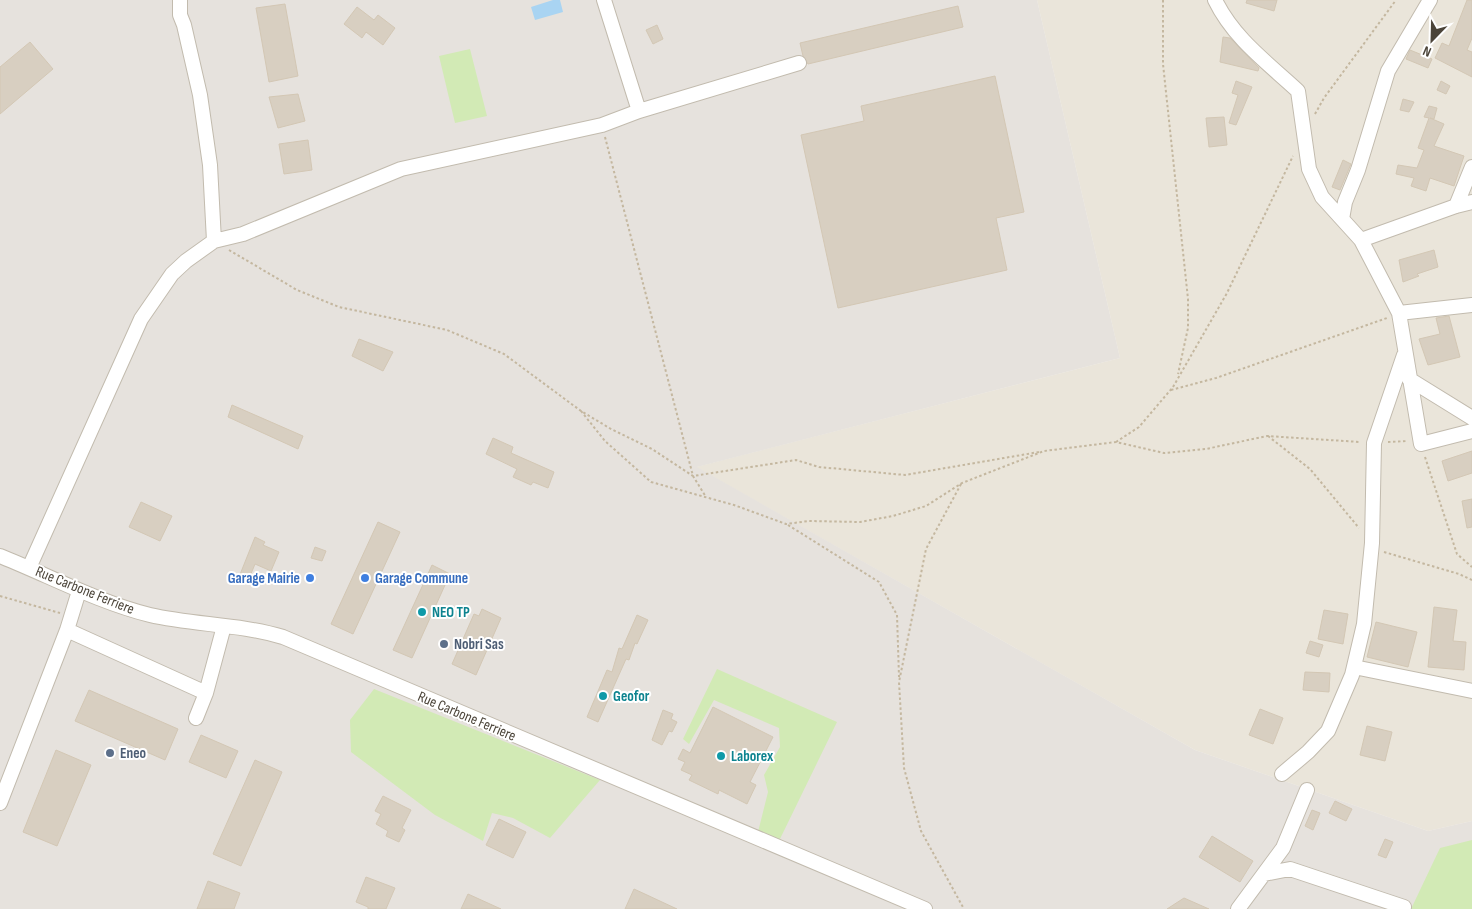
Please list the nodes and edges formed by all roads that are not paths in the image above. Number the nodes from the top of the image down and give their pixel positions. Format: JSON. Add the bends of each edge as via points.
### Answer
{"nodes":[{"id":1,"x":180,"y":0,"type":"edge"},
{"id":2,"x":604,"y":0,"type":"edge"},
{"id":3,"x":1215,"y":0,"type":"edge"},
{"id":4,"x":1430,"y":0,"type":"edge"},
{"id":5,"x":799,"y":62,"type":"dead end"},
{"id":6,"x":639,"y":111,"type":"junction"},
{"id":7,"x":1472,"y":167,"type":"edge"},
{"id":8,"x":1472,"y":202,"type":"edge"},
{"id":9,"x":1456,"y":206,"type":"junction"},
{"id":10,"x":1342,"y":220,"type":"junction"},
{"id":11,"x":1361,"y":240,"type":"junction"},
{"id":12,"x":214,"y":241,"type":"junction"},
{"id":13,"x":1472,"y":305,"type":"edge"},
{"id":14,"x":1399,"y":313,"type":"junction"},
{"id":15,"x":1404,"y":354,"type":"junction"},
{"id":16,"x":1409,"y":379,"type":"junction"},
{"id":17,"x":1472,"y":418,"type":"edge"},
{"id":18,"x":1472,"y":431,"type":"edge"},
{"id":19,"x":0,"y":556,"type":"edge"},
{"id":20,"x":29,"y":568,"type":"junction"},
{"id":21,"x":79,"y":590,"type":"junction"},
{"id":22,"x":69,"y":623,"type":"junction"},
{"id":23,"x":224,"y":626,"type":"junction"},
{"id":24,"x":1354,"y":668,"type":"junction"},
{"id":25,"x":1472,"y":691,"type":"edge"},
{"id":26,"x":206,"y":693,"type":"junction"},
{"id":27,"x":196,"y":718,"type":"dead end"},
{"id":28,"x":1282,"y":774,"type":"dead end"},
{"id":29,"x":1307,"y":790,"type":"dead end"},
{"id":30,"x":0,"y":803,"type":"edge"},
{"id":31,"x":1264,"y":874,"type":"junction"},
{"id":32,"x":1404,"y":907,"type":"dead end"},
{"id":33,"x":925,"y":909,"type":"edge"},
{"id":34,"x":1238,"y":909,"type":"edge"}],
"edges":[{"from":1,"to":12,"type":"street","via":[[180,16],[200,96],[210,165]]},
{"from":2,"to":6,"type":"street"},
{"from":3,"to":10,"type":"street","via":[[1232,28],[1254,54],[1298,91],[1309,170],[1322,197]]},
{"from":4,"to":10,"type":"street","via":[[1388,71]]},
{"from":5,"to":6,"type":"street"},
{"from":6,"to":12,"type":"street","via":[[602,125],[401,169],[242,234]]},
{"from":7,"to":9,"type":"street"},
{"from":8,"to":9,"type":"street"},
{"from":9,"to":11,"type":"street"},
{"from":10,"to":11,"type":"street"},
{"from":11,"to":14,"type":"street"},
{"from":12,"to":20,"type":"street","via":[[172,274],[141,318]]},
{"from":13,"to":14,"type":"street"},
{"from":14,"to":15,"type":"street"},
{"from":15,"to":16,"type":"street"},
{"from":15,"to":24,"type":"street","via":[[1374,443],[1372,543],[1364,624]]},
{"from":16,"to":17,"type":"street"},
{"from":16,"to":18,"type":"street","via":[[1422,444]]},
{"from":19,"to":20,"type":"street","name":"Rue Carbone Ferriere"},
{"from":20,"to":21,"type":"street","name":"Rue Carbone Ferriere"},
{"from":21,"to":22,"type":"street"},
{"from":21,"to":23,"type":"street","name":"Rue Carbone Ferriere","via":[[149,614]]},
{"from":22,"to":26,"type":"street"},
{"from":22,"to":30,"type":"street"},
{"from":23,"to":26,"type":"street"},
{"from":23,"to":33,"type":"street","name":"Rue Carbone Ferriere","via":[[269,633],[308,647]]},
{"from":24,"to":25,"type":"street"},
{"from":24,"to":28,"type":"street","via":[[1328,731]]},
{"from":26,"to":27,"type":"street"},
{"from":29,"to":31,"type":"street","via":[[1283,848]]},
{"from":31,"to":32,"type":"street","via":[[1290,869]]},
{"from":31,"to":34,"type":"street"}]}
